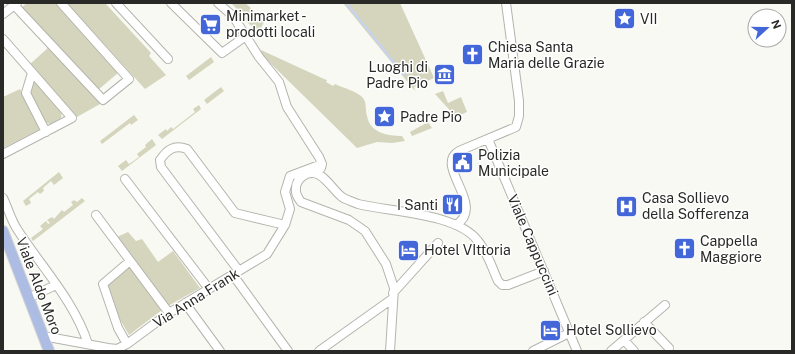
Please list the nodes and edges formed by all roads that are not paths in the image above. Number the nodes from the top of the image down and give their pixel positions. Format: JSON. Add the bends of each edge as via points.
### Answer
{"nodes":[{"id":1,"x":61,"y":3,"type":"edge"},
{"id":2,"x":116,"y":3,"type":"edge"},
{"id":3,"x":171,"y":3,"type":"edge"},
{"id":4,"x":218,"y":3,"type":"edge"},
{"id":5,"x":506,"y":3,"type":"edge"},
{"id":6,"x":15,"y":4,"type":"edge"},
{"id":7,"x":3,"y":14,"type":"edge"},
{"id":8,"x":246,"y":36,"type":"junction"},
{"id":9,"x":3,"y":39,"type":"edge"},
{"id":10,"x":168,"y":59,"type":"dead end"},
{"id":11,"x":32,"y":73,"type":"junction"},
{"id":12,"x":46,"y":132,"type":"junction"},
{"id":13,"x":488,"y":139,"type":"junction"},
{"id":14,"x":3,"y":154,"type":"edge"},
{"id":15,"x":322,"y":164,"type":"junction"},
{"id":16,"x":319,"y":174,"type":"junction"},
{"id":17,"x":126,"y":179,"type":"dead end"},
{"id":18,"x":3,"y":198,"type":"edge"},
{"id":19,"x":96,"y":215,"type":"dead end"},
{"id":20,"x":285,"y":225,"type":"junction"},
{"id":21,"x":456,"y":225,"type":"junction"},
{"id":22,"x":3,"y":231,"type":"edge"},
{"id":23,"x":438,"y":243,"type":"dead end"},
{"id":24,"x":130,"y":261,"type":"junction"},
{"id":25,"x":544,"y":271,"type":"junction"},
{"id":26,"x":236,"y":273,"type":"junction"},
{"id":27,"x":56,"y":285,"type":"junction"},
{"id":28,"x":209,"y":289,"type":"junction"},
{"id":29,"x":393,"y":296,"type":"junction"},
{"id":30,"x":28,"y":298,"type":"junction"},
{"id":31,"x":184,"y":304,"type":"junction"},
{"id":32,"x":665,"y":305,"type":"dead end"},
{"id":33,"x":169,"y":313,"type":"junction"},
{"id":34,"x":644,"y":322,"type":"junction"},
{"id":35,"x":570,"y":333,"type":"junction"},
{"id":36,"x":43,"y":336,"type":"junction"},
{"id":37,"x":624,"y":340,"type":"junction"},
{"id":38,"x":88,"y":344,"type":"junction"},
{"id":39,"x":127,"y":344,"type":"junction"},
{"id":40,"x":669,"y":348,"type":"dead end"},
{"id":41,"x":49,"y":351,"type":"edge"},
{"id":42,"x":220,"y":351,"type":"edge"},
{"id":43,"x":288,"y":351,"type":"edge"},
{"id":44,"x":319,"y":351,"type":"edge"},
{"id":45,"x":390,"y":351,"type":"edge"},
{"id":46,"x":533,"y":351,"type":"edge"},
{"id":47,"x":577,"y":351,"type":"edge"},
{"id":48,"x":611,"y":351,"type":"edge"},
{"id":49,"x":634,"y":351,"type":"edge"}],
"edges":[{"from":1,"to":6,"type":"street","via":[[129,79],[103,100]]},
{"from":2,"to":10,"type":"street"},
{"from":3,"to":8,"type":"street","via":[[222,53]]},
{"from":4,"to":8,"type":"street","via":[[233,16]]},
{"from":5,"to":13,"type":"street","via":[[519,116],[516,127]]},
{"from":6,"to":7,"type":"street"},
{"from":8,"to":15,"type":"street","via":[[279,82],[287,107]]},
{"from":9,"to":11,"type":"street"},
{"from":11,"to":12,"type":"street","via":[[26,93]]},
{"from":11,"to":12,"type":"street","via":[[72,118]]},
{"from":12,"to":14,"type":"street"},
{"from":13,"to":21,"type":"street","via":[[459,151],[452,159],[452,167],[467,210],[463,220]]},
{"from":13,"to":25,"type":"street","name":"Viale Cappuccini"},
{"from":15,"to":16,"type":"street"},
{"from":15,"to":20,"type":"street","name":"Via Anna Frank","via":[[290,176],[285,192],[290,209]]},
{"from":16,"to":21,"type":"street","via":[[342,197],[358,204],[422,214]]},
{"from":16,"to":29,"type":"street","via":[[309,173],[300,178],[296,188],[298,199],[323,212],[349,220],[365,231],[386,264],[392,278]]},
{"from":17,"to":28,"type":"street"},
{"from":18,"to":27,"type":"street","via":[[16,228]]},
{"from":19,"to":24,"type":"street"},
{"from":20,"to":26,"type":"street","name":"Via Anna Frank","via":[[267,254]]},
{"from":20,"to":26,"type":"street","via":[[235,213],[187,149],[173,147],[165,153],[160,160],[160,167]]},
{"from":21,"to":25,"type":"street","via":[[479,242],[498,282],[502,285]]},
{"from":22,"to":30,"type":"main road","name":"Viale Aldo Moro"},
{"from":23,"to":29,"type":"street"},
{"from":24,"to":33,"type":"street"},
{"from":24,"to":39,"type":"street","via":[[103,284],[118,328]]},
{"from":25,"to":35,"type":"street","name":"Viale Cappuccini"},
{"from":26,"to":28,"type":"street","name":"Via Anna Frank"},
{"from":26,"to":43,"type":"street"},
{"from":27,"to":30,"type":"street"},
{"from":27,"to":38,"type":"street","via":[[83,330]]},
{"from":28,"to":31,"type":"street","name":"Via Anna Frank"},
{"from":29,"to":44,"type":"street"},
{"from":29,"to":45,"type":"street"},
{"from":30,"to":36,"type":"main road","name":"Viale Aldo Moro"},
{"from":31,"to":33,"type":"street","name":"Via Anna Frank"},
{"from":31,"to":42,"type":"street"},
{"from":32,"to":34,"type":"street"},
{"from":33,"to":39,"type":"street","name":"Via Anna Frank"},
{"from":34,"to":37,"type":"street"},
{"from":34,"to":40,"type":"street"},
{"from":35,"to":46,"type":"street"},
{"from":35,"to":47,"type":"street","name":"Viale Cappuccini"},
{"from":36,"to":38,"type":"street","name":"Via Anna Frank"},
{"from":36,"to":41,"type":"main road","name":"Viale Aldo Moro"},
{"from":37,"to":48,"type":"street"},
{"from":37,"to":49,"type":"street"},
{"from":38,"to":39,"type":"street","name":"Via Anna Frank","via":[[117,349]]}]}
